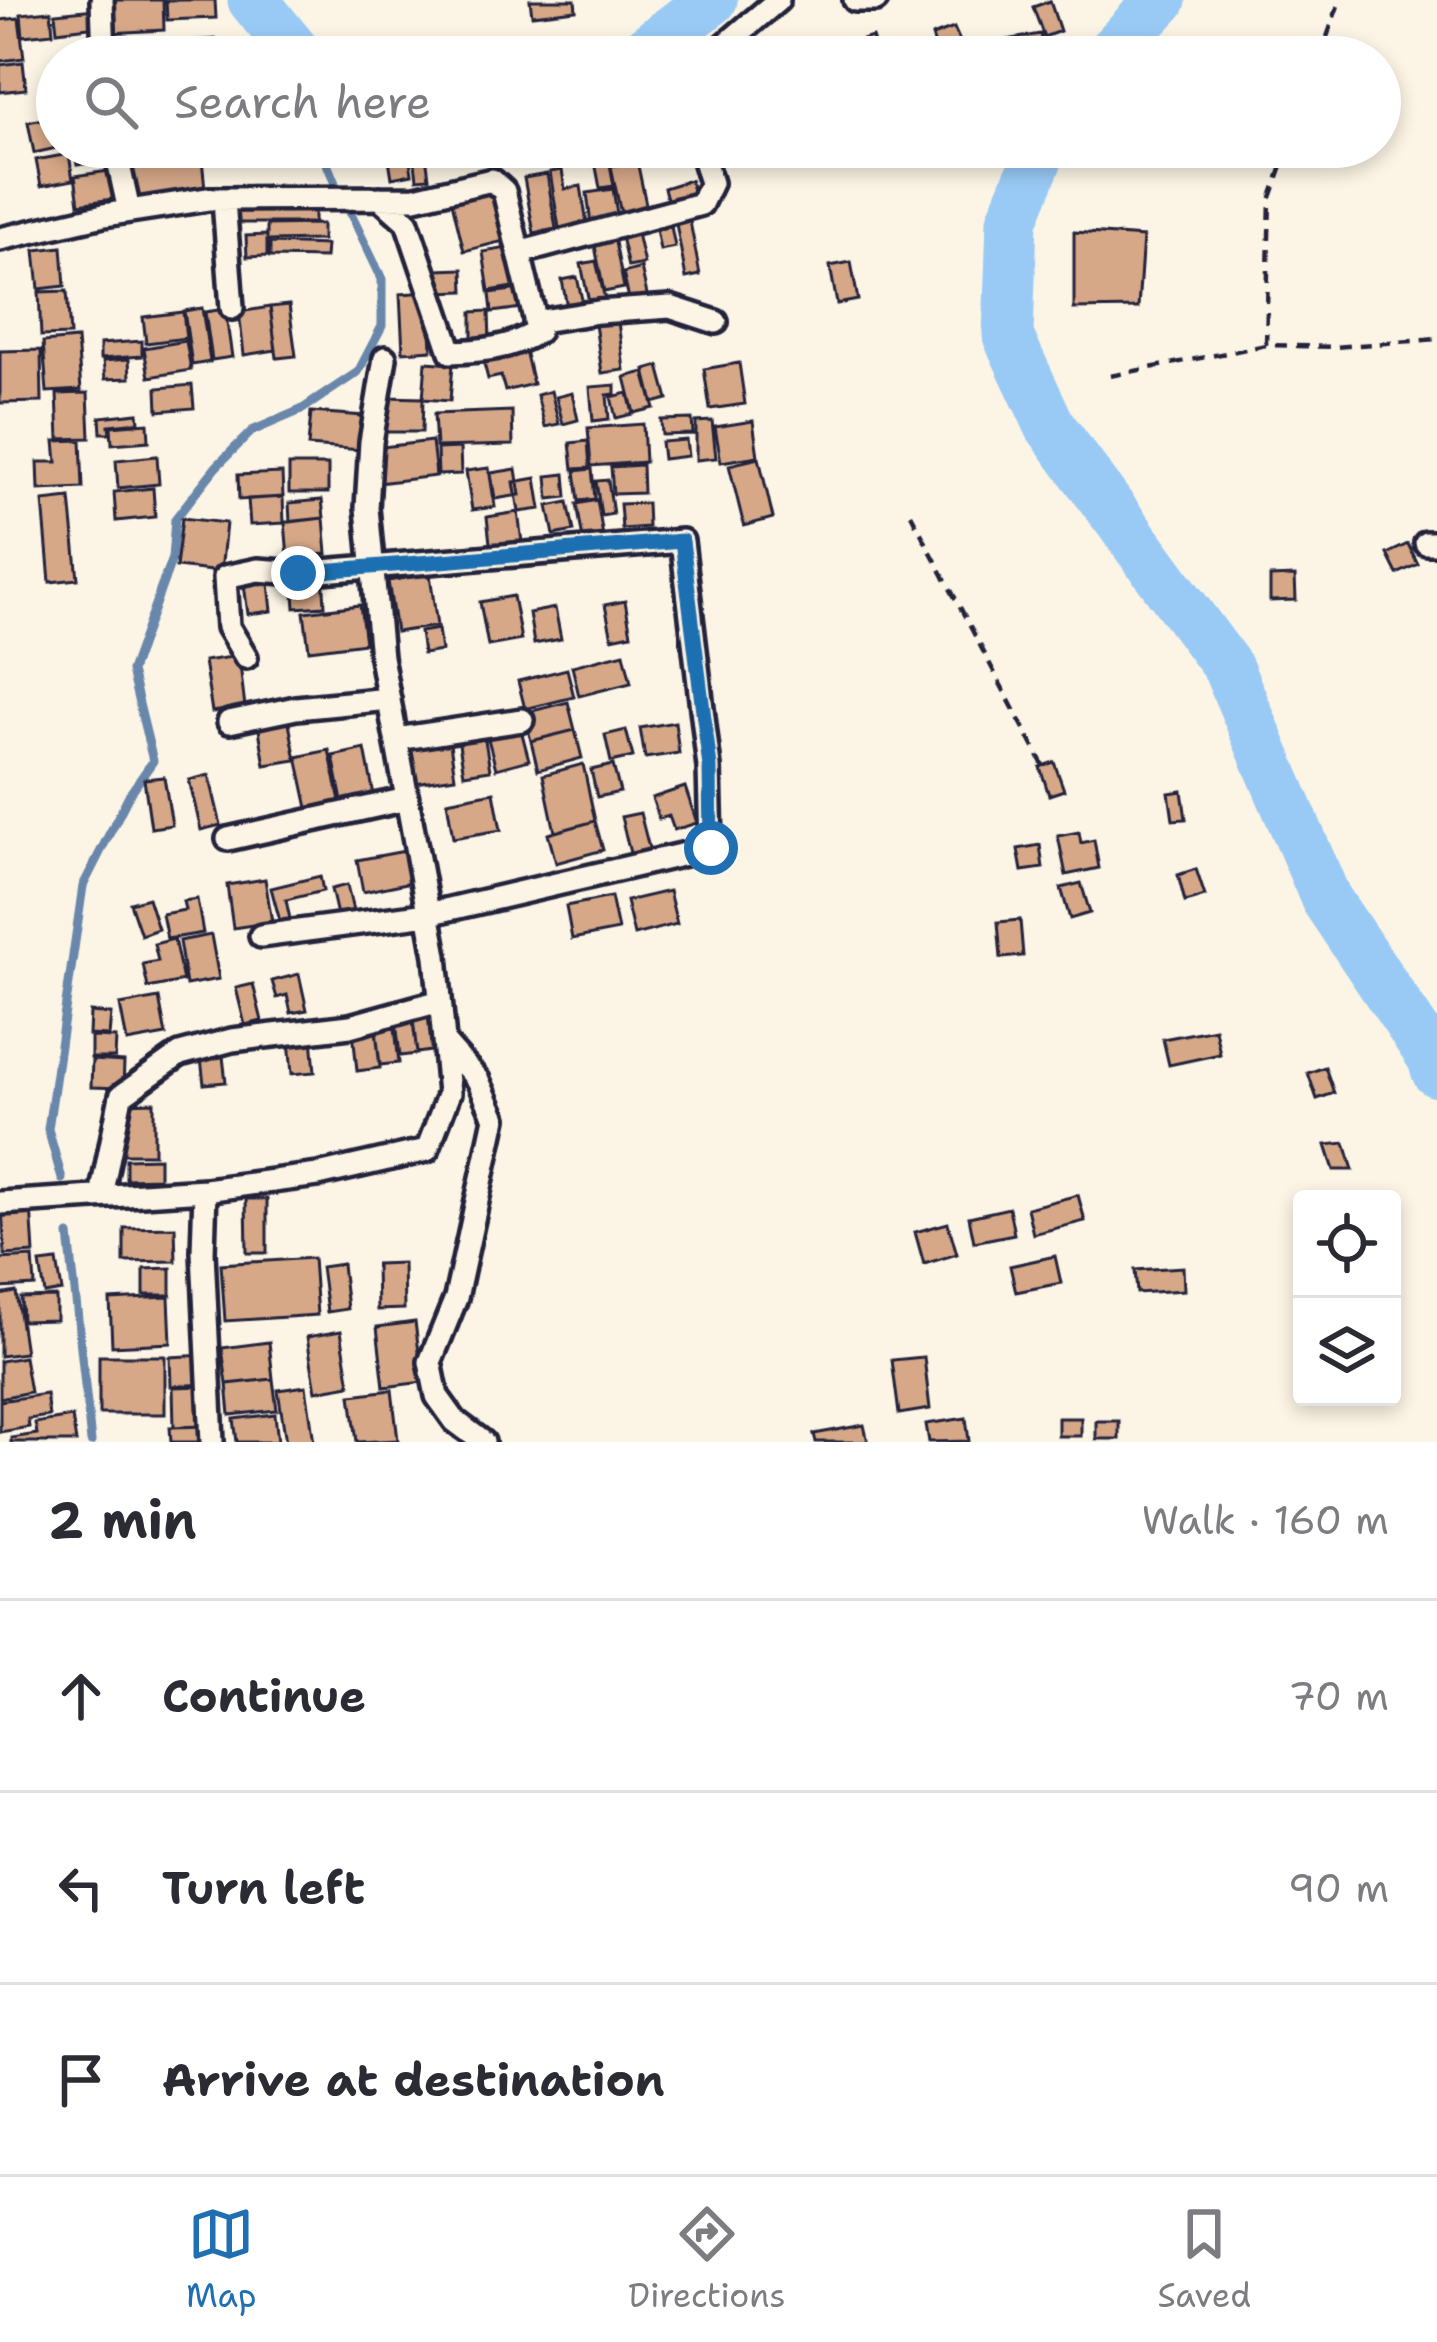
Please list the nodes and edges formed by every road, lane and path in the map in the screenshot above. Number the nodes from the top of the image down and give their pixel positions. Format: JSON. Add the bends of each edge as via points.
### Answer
{"nodes":[{"id":1,"x":102,"y":0,"type":"edge"},
{"id":2,"x":778,"y":0,"type":"edge"},
{"id":3,"x":855,"y":0,"type":"edge"},
{"id":4,"x":876,"y":0,"type":"edge"},
{"id":5,"x":1340,"y":0,"type":"edge"},
{"id":6,"x":103,"y":36,"type":"edge"},
{"id":7,"x":736,"y":36,"type":"edge"},
{"id":8,"x":1327,"y":36,"type":"edge"},
{"id":9,"x":120,"y":168,"type":"edge"},
{"id":10,"x":706,"y":168,"type":"edge"},
{"id":11,"x":1281,"y":168,"type":"edge"},
{"id":12,"x":380,"y":198,"type":"junction"},
{"id":13,"x":224,"y":200,"type":"junction"},
{"id":14,"x":129,"y":211,"type":"junction"},
{"id":15,"x":0,"y":239,"type":"edge"},
{"id":16,"x":519,"y":253,"type":"junction"},
{"id":17,"x":232,"y":308,"type":"dead end"},
{"id":18,"x":536,"y":322,"type":"junction"},
{"id":19,"x":716,"y":322,"type":"dead end"},
{"id":20,"x":1437,"y":339,"type":"edge"},
{"id":21,"x":1266,"y":345,"type":"junction"},
{"id":22,"x":385,"y":358,"type":"dead end"},
{"id":23,"x":1110,"y":376,"type":"dead end"},
{"id":24,"x":911,"y":514,"type":"dead end"},
{"id":25,"x":372,"y":564,"type":"junction"},
{"id":26,"x":246,"y":657,"type":"dead end"},
{"id":27,"x":389,"y":700,"type":"junction"},
{"id":28,"x":522,"y":719,"type":"dead end"},
{"id":29,"x":229,"y":722,"type":"dead end"},
{"id":30,"x":397,"y":739,"type":"junction"},
{"id":31,"x":1042,"y":765,"type":"dead end"},
{"id":32,"x":407,"y":799,"type":"junction"},
{"id":33,"x":228,"y":839,"type":"dead end"},
{"id":34,"x":428,"y":914,"type":"junction"},
{"id":35,"x":261,"y":936,"type":"dead end"},
{"id":36,"x":440,"y":1001,"type":"junction"},
{"id":37,"x":444,"y":1043,"type":"junction"},
{"id":38,"x":205,"y":1190,"type":"junction"},
{"id":39,"x":101,"y":1196,"type":"junction"},
{"id":40,"x":0,"y":1203,"type":"edge"},
{"id":41,"x":212,"y":1442,"type":"edge"},
{"id":42,"x":483,"y":1442,"type":"edge"}],
"edges":[{"from":1,"to":6,"type":"street"},
{"from":2,"to":7,"type":"street"},
{"from":3,"to":4,"type":"street"},
{"from":5,"to":8,"type":"path"},
{"from":9,"to":14,"type":"street"},
{"from":10,"to":16,"type":"street","via":[[711,183],[701,204]]},
{"from":11,"to":21,"type":"path","via":[[1270,200]]},
{"from":12,"to":13,"type":"street"},
{"from":12,"to":16,"type":"street","via":[[493,180],[504,191]]},
{"from":12,"to":18,"type":"street","via":[[407,222],[452,352],[525,340],[538,331]]},
{"from":13,"to":14,"type":"street"},
{"from":13,"to":17,"type":"street"},
{"from":14,"to":15,"type":"street"},
{"from":16,"to":18,"type":"street"},
{"from":18,"to":19,"type":"street","via":[[670,307]]},
{"from":20,"to":21,"type":"path"},
{"from":21,"to":23,"type":"path"},
{"from":22,"to":25,"type":"street","via":[[371,442]]},
{"from":24,"to":31,"type":"path"},
{"from":25,"to":26,"type":"street","via":[[225,577],[228,627]]},
{"from":25,"to":27,"type":"street"},
{"from":25,"to":34,"type":"street","via":[[682,541],[710,767],[711,848]]},
{"from":27,"to":29,"type":"street"},
{"from":27,"to":30,"type":"street"},
{"from":28,"to":30,"type":"street"},
{"from":30,"to":32,"type":"street"},
{"from":32,"to":33,"type":"street"},
{"from":32,"to":34,"type":"street"},
{"from":34,"to":35,"type":"street"},
{"from":34,"to":36,"type":"street"},
{"from":36,"to":37,"type":"street"},
{"from":36,"to":39,"type":"street","via":[[350,1026],[181,1054],[121,1096]]},
{"from":37,"to":38,"type":"street","via":[[449,1093],[427,1150]]},
{"from":37,"to":42,"type":"street","via":[[478,1080],[495,1118],[456,1298],[430,1362],[437,1396]]},
{"from":38,"to":39,"type":"street"},
{"from":38,"to":41,"type":"street"},
{"from":39,"to":40,"type":"street"}]}
